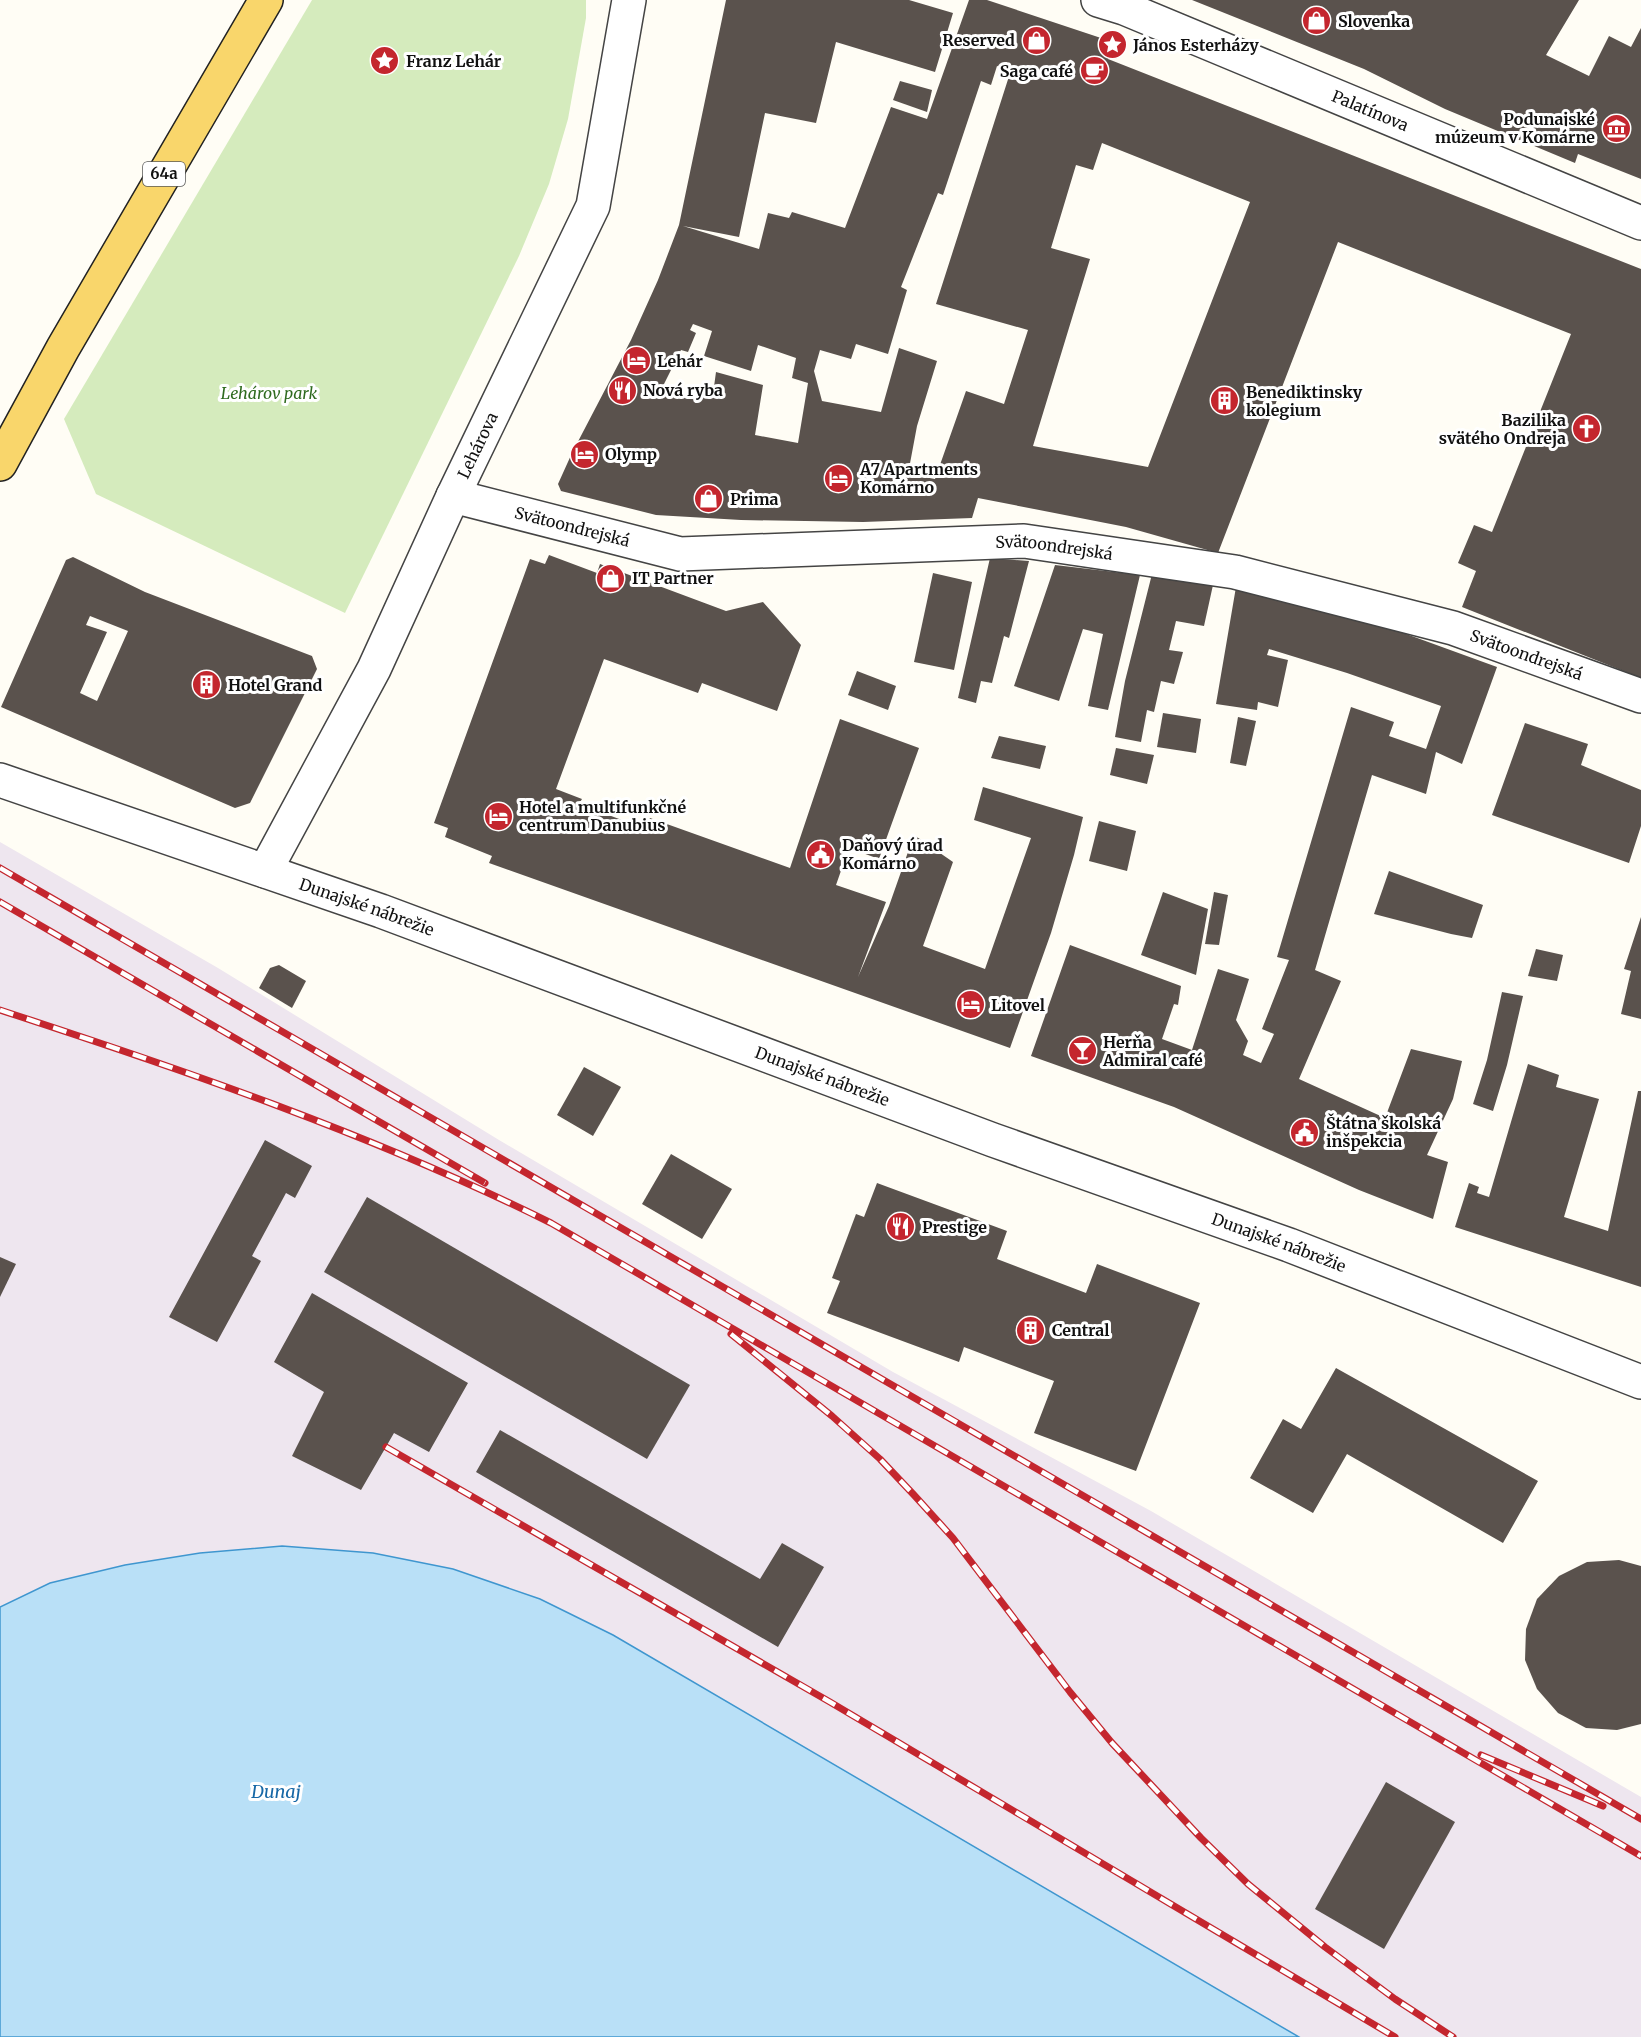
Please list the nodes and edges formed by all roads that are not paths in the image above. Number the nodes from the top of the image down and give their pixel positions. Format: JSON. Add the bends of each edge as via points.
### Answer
{"nodes":[{"id":1,"x":266,"y":0,"type":"edge"},
{"id":2,"x":628,"y":0,"type":"edge"},
{"id":3,"x":1098,"y":0,"type":"edge"},
{"id":4,"x":1641,"y":223,"type":"edge"},
{"id":5,"x":0,"y":464,"type":"edge"},
{"id":6,"x":453,"y":496,"type":"junction"},
{"id":7,"x":1641,"y":696,"type":"edge"},
{"id":8,"x":0,"y":780,"type":"edge"},
{"id":9,"x":264,"y":871,"type":"junction"},
{"id":10,"x":1641,"y":1382,"type":"edge"}],
"edges":[{"from":1,"to":5,"type":"main road","number":"64a","via":[[63,348]]},
{"from":2,"to":6,"type":"street","name":"Lehárova","via":[[593,206]]},
{"from":3,"to":4,"type":"street","name":"Palatínova"},
{"from":6,"to":7,"type":"street","name":"Svätoondrejská","via":[[680,554],[1024,541],[1235,572],[1453,628]]},
{"from":6,"to":9,"type":"street","name":"Lehárova","via":[[375,669]]},
{"from":8,"to":9,"type":"street","name":"Dunajské nábrežie"},
{"from":9,"to":10,"type":"street","name":"Dunajské nábrežie","via":[[1288,1245]]}]}
